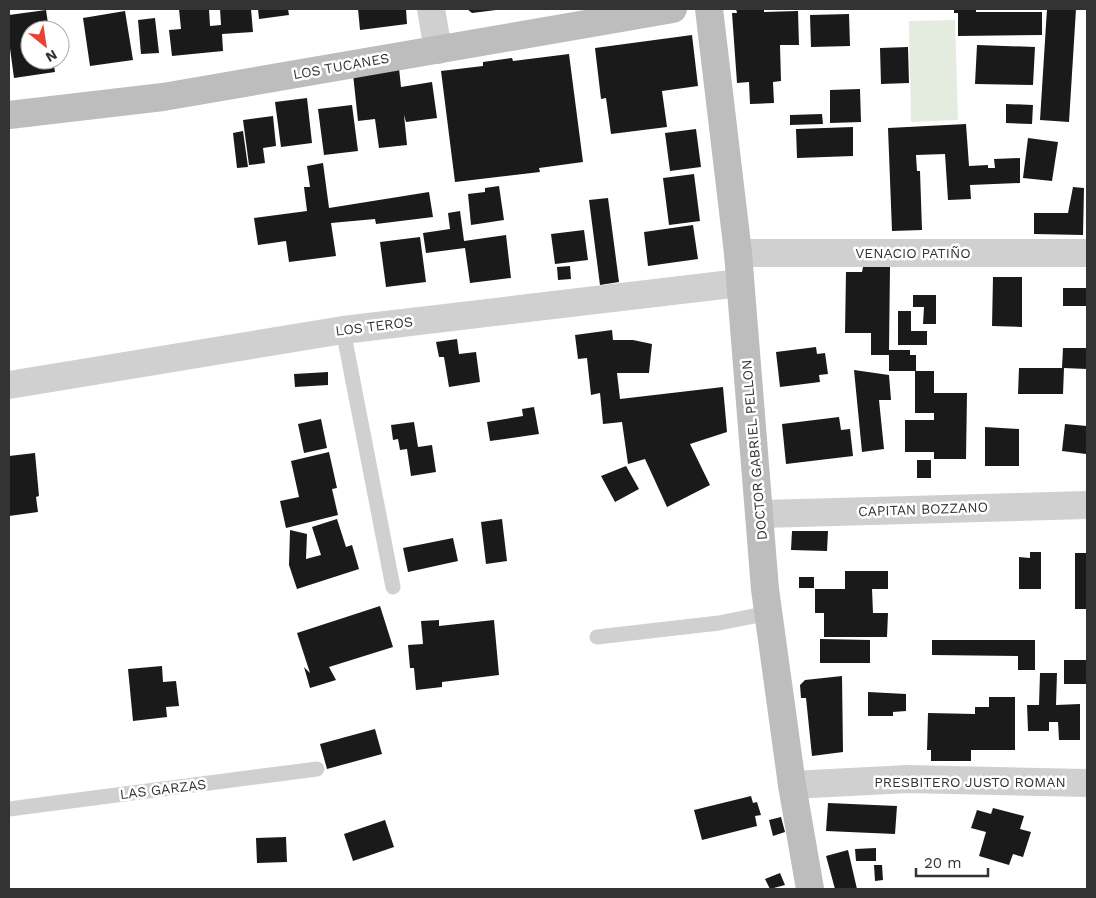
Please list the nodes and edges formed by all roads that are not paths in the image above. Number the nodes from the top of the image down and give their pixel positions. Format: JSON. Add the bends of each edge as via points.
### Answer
{"nodes":[{"id":1,"x":431,"y":9,"type":"edge"},
{"id":2,"x":673,"y":9,"type":"edge"},
{"id":3,"x":709,"y":9,"type":"edge"},
{"id":4,"x":438,"y":50,"type":"junction"},
{"id":5,"x":9,"y":115,"type":"edge"},
{"id":6,"x":738,"y":253,"type":"junction"},
{"id":7,"x":1087,"y":254,"type":"edge"},
{"id":8,"x":740,"y":283,"type":"junction"},
{"id":9,"x":343,"y":330,"type":"junction"},
{"id":10,"x":9,"y":385,"type":"edge"},
{"id":11,"x":1087,"y":505,"type":"edge"},
{"id":12,"x":759,"y":514,"type":"junction"},
{"id":13,"x":393,"y":587,"type":"dead end"},
{"id":14,"x":769,"y":613,"type":"junction"},
{"id":15,"x":597,"y":637,"type":"dead end"},
{"id":16,"x":317,"y":769,"type":"dead end"},
{"id":17,"x":1087,"y":783,"type":"edge"},
{"id":18,"x":792,"y":785,"type":"junction"},
{"id":19,"x":9,"y":809,"type":"edge"},
{"id":20,"x":810,"y":889,"type":"edge"}],
"edges":[{"from":1,"to":4,"type":"street"},
{"from":2,"to":4,"type":"street","name":"LOS TUCANES"},
{"from":3,"to":6,"type":"street","name":"DOCTOR GABRIEL PELLON"},
{"from":4,"to":5,"type":"street","name":"LOS TUCANES","via":[[163,98]]},
{"from":6,"to":7,"type":"street","name":"VENACIO PATIÑO"},
{"from":6,"to":8,"type":"street","name":"DOCTOR GABRIEL PELLON"},
{"from":8,"to":9,"type":"street","name":"LOS TEROS"},
{"from":8,"to":12,"type":"street","name":"DOCTOR GABRIEL PELLON"},
{"from":9,"to":10,"type":"street","name":"LOS TEROS"},
{"from":9,"to":13,"type":"lane"},
{"from":11,"to":12,"type":"street","name":"CAPITAN BOZZANO"},
{"from":12,"to":14,"type":"street","name":"DOCTOR GABRIEL PELLON"},
{"from":14,"to":15,"type":"lane","via":[[719,623]]},
{"from":14,"to":18,"type":"street","name":"DOCTOR GABRIEL PELLON"},
{"from":16,"to":19,"type":"lane","name":"LAS GARZAS"},
{"from":17,"to":18,"type":"street","name":"PRESBITERO JUSTO ROMAN","via":[[908,779]]},
{"from":18,"to":20,"type":"street","name":"DOCTOR GABRIEL PELLON"}]}
